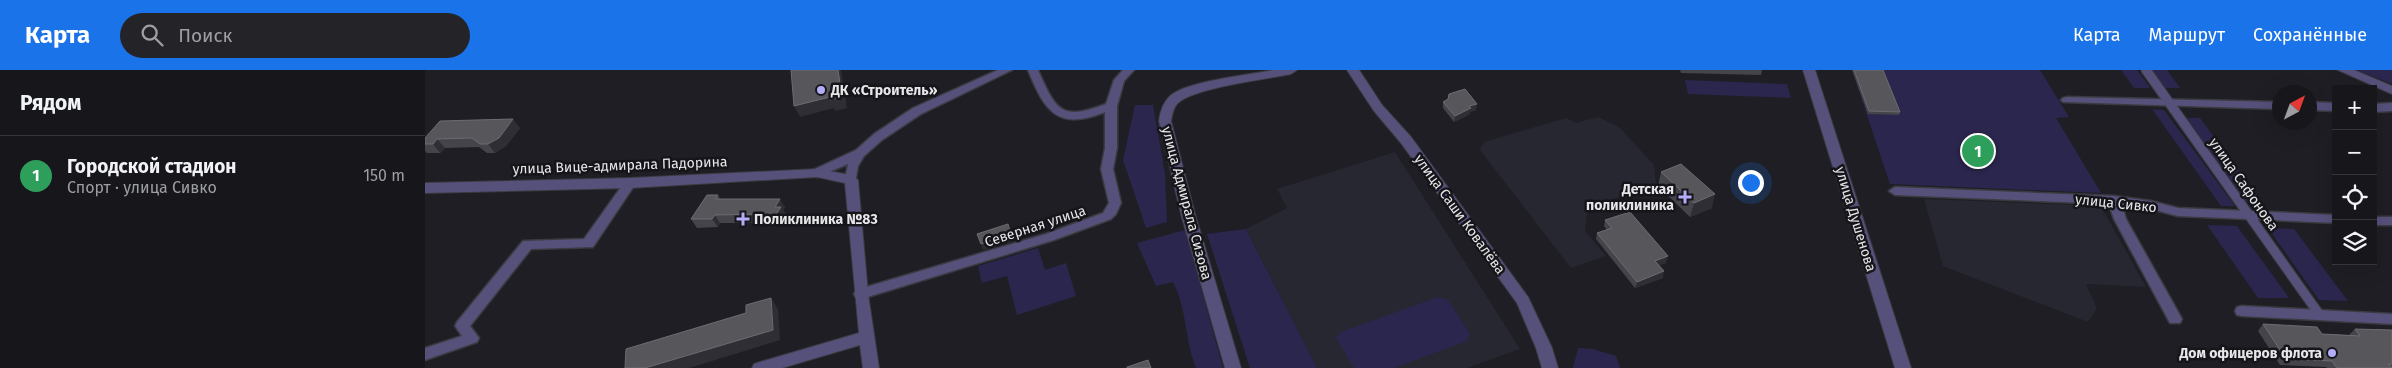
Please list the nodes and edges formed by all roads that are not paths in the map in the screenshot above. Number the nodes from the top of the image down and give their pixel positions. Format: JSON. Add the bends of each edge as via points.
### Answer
{"nodes":[{"id":1,"x":1007,"y":70,"type":"edge"},
{"id":2,"x":1033,"y":70,"type":"edge"},
{"id":3,"x":1129,"y":70,"type":"edge"},
{"id":4,"x":1291,"y":70,"type":"edge"},
{"id":5,"x":1353,"y":70,"type":"edge"},
{"id":6,"x":1809,"y":70,"type":"edge"},
{"id":7,"x":2146,"y":70,"type":"edge"},
{"id":8,"x":2344,"y":70,"type":"edge"},
{"id":9,"x":2392,"y":90,"type":"edge"},
{"id":10,"x":2067,"y":100,"type":"dead end"},
{"id":11,"x":2171,"y":104,"type":"junction"},
{"id":12,"x":1111,"y":106,"type":"junction"},
{"id":13,"x":2272,"y":106,"type":"edge"},
{"id":14,"x":2317,"y":106,"type":"edge"},
{"id":15,"x":2332,"y":107,"type":"edge"},
{"id":16,"x":2392,"y":107,"type":"edge"},
{"id":17,"x":2377,"y":108,"type":"edge"},
{"id":18,"x":860,"y":153,"type":"junction"},
{"id":19,"x":817,"y":173,"type":"junction"},
{"id":20,"x":851,"y":180,"type":"junction"},
{"id":21,"x":630,"y":182,"type":"junction"},
{"id":22,"x":425,"y":188,"type":"edge"},
{"id":23,"x":1895,"y":191,"type":"dead end"},
{"id":24,"x":2114,"y":200,"type":"junction"},
{"id":25,"x":2249,"y":215,"type":"junction"},
{"id":26,"x":2332,"y":219,"type":"edge"},
{"id":27,"x":2377,"y":220,"type":"edge"},
{"id":28,"x":2392,"y":221,"type":"edge"},
{"id":29,"x":861,"y":294,"type":"junction"},
{"id":30,"x":2243,"y":311,"type":"dead end"},
{"id":31,"x":2319,"y":314,"type":"junction"},
{"id":32,"x":2175,"y":319,"type":"dead end"},
{"id":33,"x":2392,"y":319,"type":"edge"},
{"id":34,"x":867,"y":337,"type":"junction"},
{"id":35,"x":425,"y":354,"type":"edge"},
{"id":36,"x":760,"y":368,"type":"edge"},
{"id":37,"x":871,"y":368,"type":"edge"},
{"id":38,"x":1233,"y":368,"type":"edge"},
{"id":39,"x":1550,"y":368,"type":"edge"},
{"id":40,"x":1903,"y":368,"type":"edge"}],
"edges":[{"from":1,"to":18,"type":"street","name":"улица Вице-адмирала Падорина","via":[[917,111]]},
{"from":2,"to":12,"type":"street","via":[[1051,107],[1062,115],[1069,118],[1090,115]]},
{"from":3,"to":12,"type":"street","via":[[1119,80]]},
{"from":4,"to":38,"type":"street","name":"улица Адмирала Сизова","via":[[1187,91],[1172,99],[1167,107],[1165,121],[1188,214]]},
{"from":5,"to":39,"type":"street","name":"улица Саши Ковалёва","via":[[1523,301]]},
{"from":6,"to":40,"type":"street","name":"улица Душенова"},
{"from":7,"to":11,"type":"street","name":"улица Сафонова"},
{"from":8,"to":9,"type":"street"},
{"from":10,"to":11,"type":"street"},
{"from":11,"to":13,"type":"street"},
{"from":11,"to":25,"type":"street","name":"улица Сафонова"},
{"from":12,"to":29,"type":"street","name":"Северная улица","via":[[1111,148],[1107,169],[1115,203],[1107,216],[1050,237]]},
{"from":14,"to":15,"type":"street"},
{"from":16,"to":17,"type":"street"},
{"from":18,"to":19,"type":"street","name":"улица Вице-адмирала Падорина"},
{"from":18,"to":20,"type":"street","name":"улица Вице-адмирала Падорина","via":[[852,166]]},
{"from":19,"to":20,"type":"street","name":"улица Вице-адмирала Падорина"},
{"from":19,"to":21,"type":"street","name":"улица Вице-адмирала Падорина"},
{"from":20,"to":29,"type":"street"},
{"from":21,"to":22,"type":"street","name":"улица Вице-адмирала Падорина"},
{"from":21,"to":35,"type":"street","via":[[588,244],[528,244],[462,326],[472,338]]},
{"from":23,"to":24,"type":"street","name":"улица Сивко"},
{"from":24,"to":25,"type":"street","name":"улица Сивко","via":[[2151,204],[2178,212]]},
{"from":24,"to":32,"type":"street","via":[[2120,219]]},
{"from":25,"to":26,"type":"street","name":"улица Сивко"},
{"from":25,"to":31,"type":"street","name":"улица Сафонова"},
{"from":27,"to":28,"type":"street"},
{"from":29,"to":34,"type":"street"},
{"from":30,"to":31,"type":"street"},
{"from":31,"to":33,"type":"street"},
{"from":34,"to":36,"type":"street"},
{"from":34,"to":37,"type":"street"}]}
